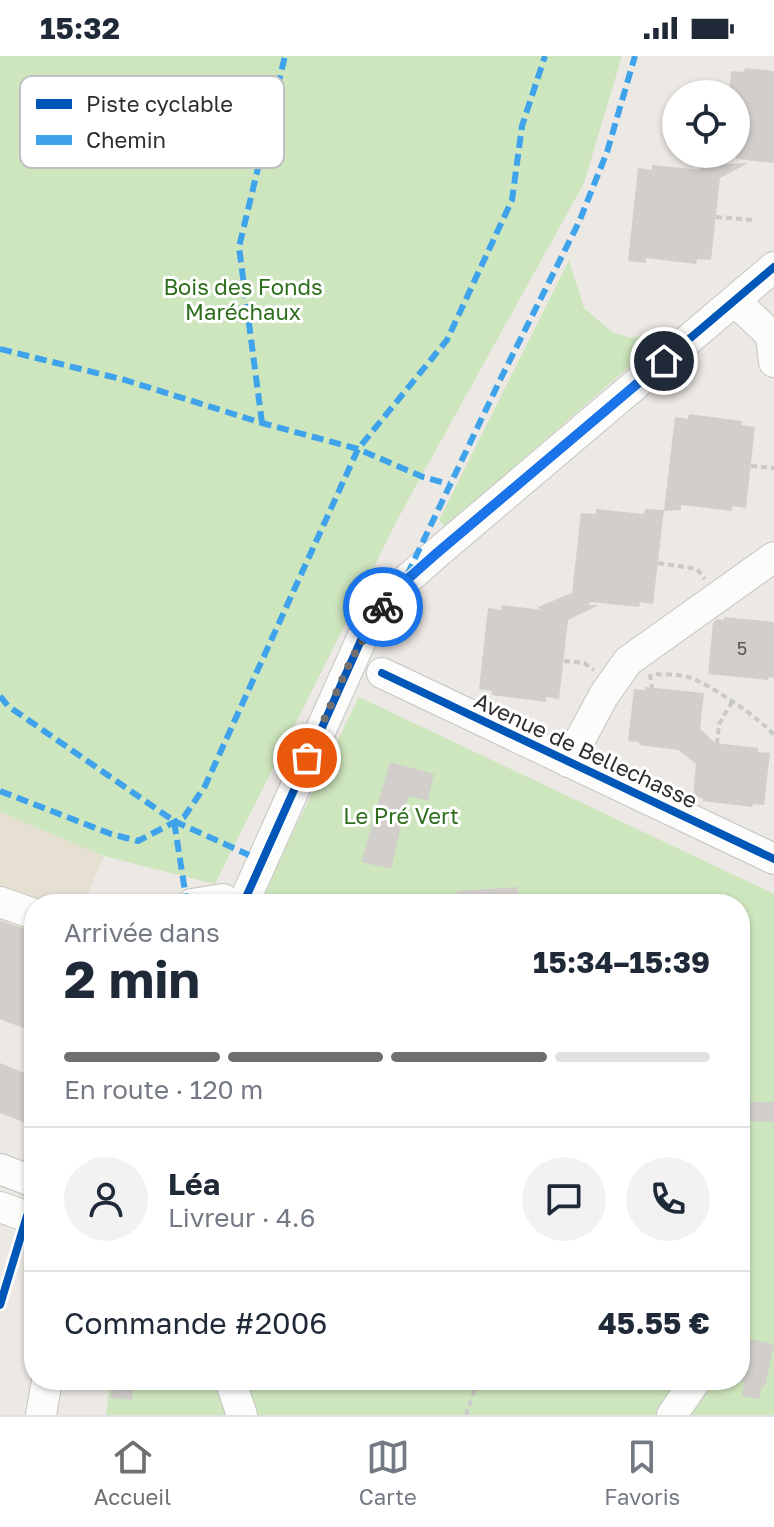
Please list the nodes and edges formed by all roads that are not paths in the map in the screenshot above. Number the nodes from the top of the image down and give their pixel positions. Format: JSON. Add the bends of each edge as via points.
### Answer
{"nodes":[{"id":1,"x":774,"y":267,"type":"edge"},
{"id":2,"x":735,"y":301,"type":"junction"},
{"id":3,"x":774,"y":362,"type":"edge"},
{"id":4,"x":774,"y":557,"type":"edge"},
{"id":5,"x":382,"y":673,"type":"dead end"},
{"id":6,"x":568,"y":762,"type":"junction"},
{"id":7,"x":774,"y":859,"type":"edge"},
{"id":8,"x":234,"y":894,"type":"edge"},
{"id":9,"x":0,"y":902,"type":"edge"},
{"id":10,"x":24,"y":910,"type":"edge"},
{"id":11,"x":0,"y":1169,"type":"edge"},
{"id":12,"x":24,"y":1178,"type":"edge"},
{"id":13,"x":0,"y":1207,"type":"edge"},
{"id":14,"x":24,"y":1215,"type":"edge"},
{"id":15,"x":45,"y":1390,"type":"edge"},
{"id":16,"x":233,"y":1390,"type":"edge"},
{"id":17,"x":689,"y":1390,"type":"edge"},
{"id":18,"x":41,"y":1415,"type":"edge"},
{"id":19,"x":242,"y":1415,"type":"edge"},
{"id":20,"x":672,"y":1415,"type":"edge"}],
"edges":[{"from":1,"to":2,"type":"street"},
{"from":2,"to":3,"type":"street","via":[[771,335]]},
{"from":2,"to":8,"type":"street","via":[[403,583],[351,660],[279,826]]},
{"from":4,"to":6,"type":"street","via":[[628,661]]},
{"from":5,"to":6,"type":"street","name":"Avenue de Bellechasse"},
{"from":6,"to":7,"type":"street","name":"Avenue de Bellechasse"},
{"from":9,"to":10,"type":"street"},
{"from":11,"to":12,"type":"street"},
{"from":13,"to":14,"type":"street"},
{"from":15,"to":18,"type":"street"},
{"from":16,"to":19,"type":"street"},
{"from":17,"to":20,"type":"street"}]}
